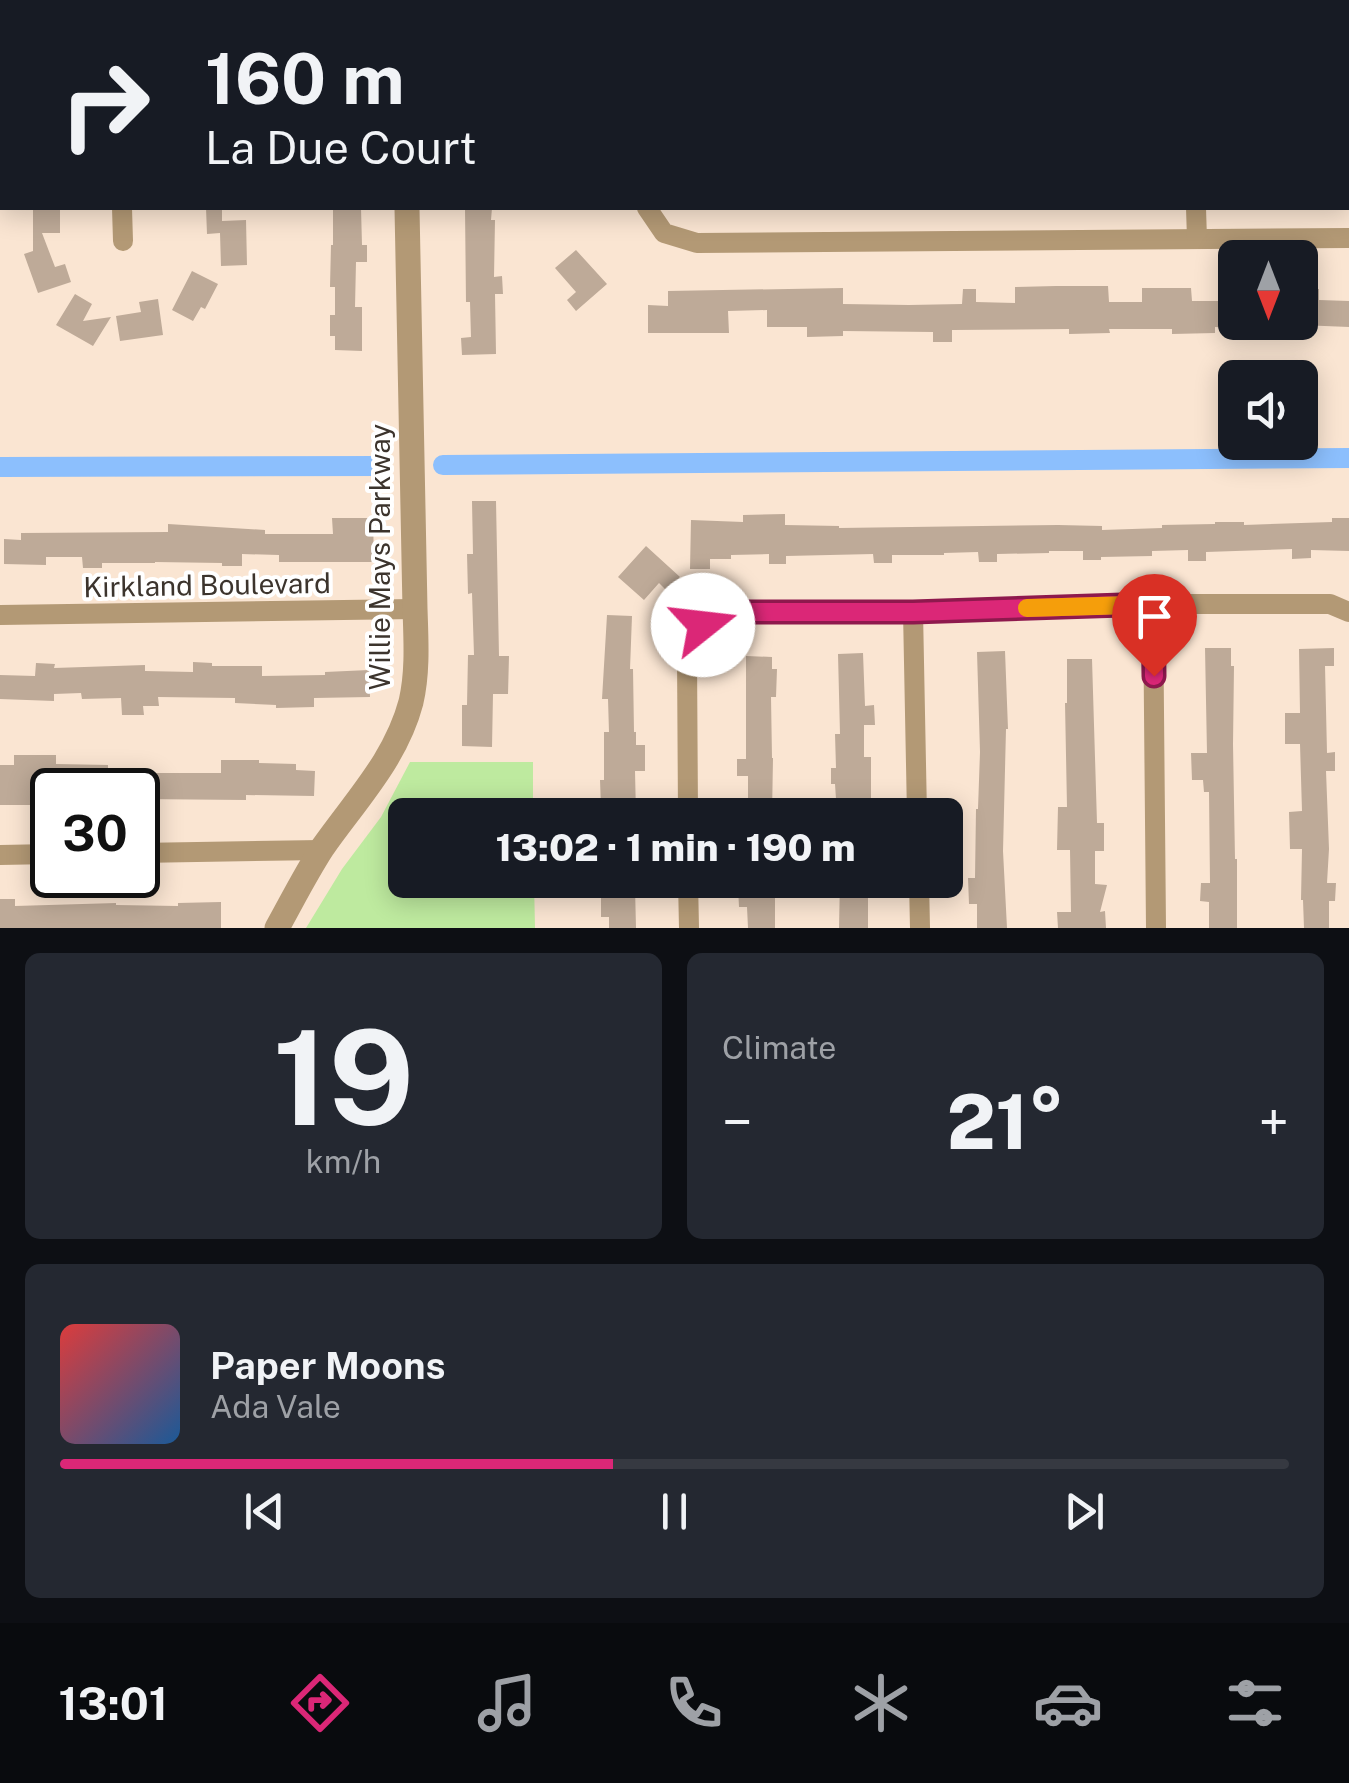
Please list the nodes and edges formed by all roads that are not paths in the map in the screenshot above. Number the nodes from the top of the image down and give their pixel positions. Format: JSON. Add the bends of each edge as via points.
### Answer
{"nodes":[{"id":1,"x":122,"y":210,"type":"edge"},
{"id":2,"x":407,"y":210,"type":"edge"},
{"id":3,"x":648,"y":210,"type":"edge"},
{"id":4,"x":1196,"y":210,"type":"edge"},
{"id":5,"x":1349,"y":238,"type":"edge"},
{"id":6,"x":1197,"y":239,"type":"junction"},
{"id":7,"x":123,"y":241,"type":"dead end"},
{"id":8,"x":1153,"y":604,"type":"junction"},
{"id":9,"x":1340,"y":608,"type":"edge"},
{"id":10,"x":416,"y":609,"type":"junction"},
{"id":11,"x":913,"y":612,"type":"junction"},
{"id":12,"x":0,"y":615,"type":"edge"},
{"id":13,"x":688,"y":798,"type":"edge"},
{"id":14,"x":917,"y":798,"type":"edge"},
{"id":15,"x":322,"y":850,"type":"junction"},
{"id":16,"x":160,"y":852,"type":"edge"},
{"id":17,"x":0,"y":854,"type":"edge"},
{"id":18,"x":30,"y":854,"type":"edge"},
{"id":19,"x":688,"y":898,"type":"edge"},
{"id":20,"x":919,"y":898,"type":"edge"},
{"id":21,"x":277,"y":928,"type":"edge"},
{"id":22,"x":689,"y":928,"type":"edge"},
{"id":23,"x":920,"y":928,"type":"edge"},
{"id":24,"x":1156,"y":928,"type":"edge"}],
"edges":[{"from":1,"to":7,"type":"street"},
{"from":2,"to":10,"type":"street","name":"Willie Mays Parkway"},
{"from":3,"to":6,"type":"street","via":[[664,233],[697,244]]},
{"from":4,"to":6,"type":"street"},
{"from":5,"to":6,"type":"street"},
{"from":8,"to":9,"type":"street"},
{"from":8,"to":11,"type":"street"},
{"from":8,"to":24,"type":"street"},
{"from":10,"to":12,"type":"street","name":"Kirkland Boulevard"},
{"from":10,"to":15,"type":"street","name":"Willie Mays Parkway","via":[[416,667],[400,736]]},
{"from":11,"to":13,"type":"street","via":[[734,612],[703,625],[687,655]]},
{"from":11,"to":14,"type":"street"},
{"from":15,"to":16,"type":"street"},
{"from":15,"to":21,"type":"street","name":"Willie Mays Parkway"},
{"from":17,"to":18,"type":"street"},
{"from":19,"to":22,"type":"street"},
{"from":20,"to":23,"type":"street"}]}
